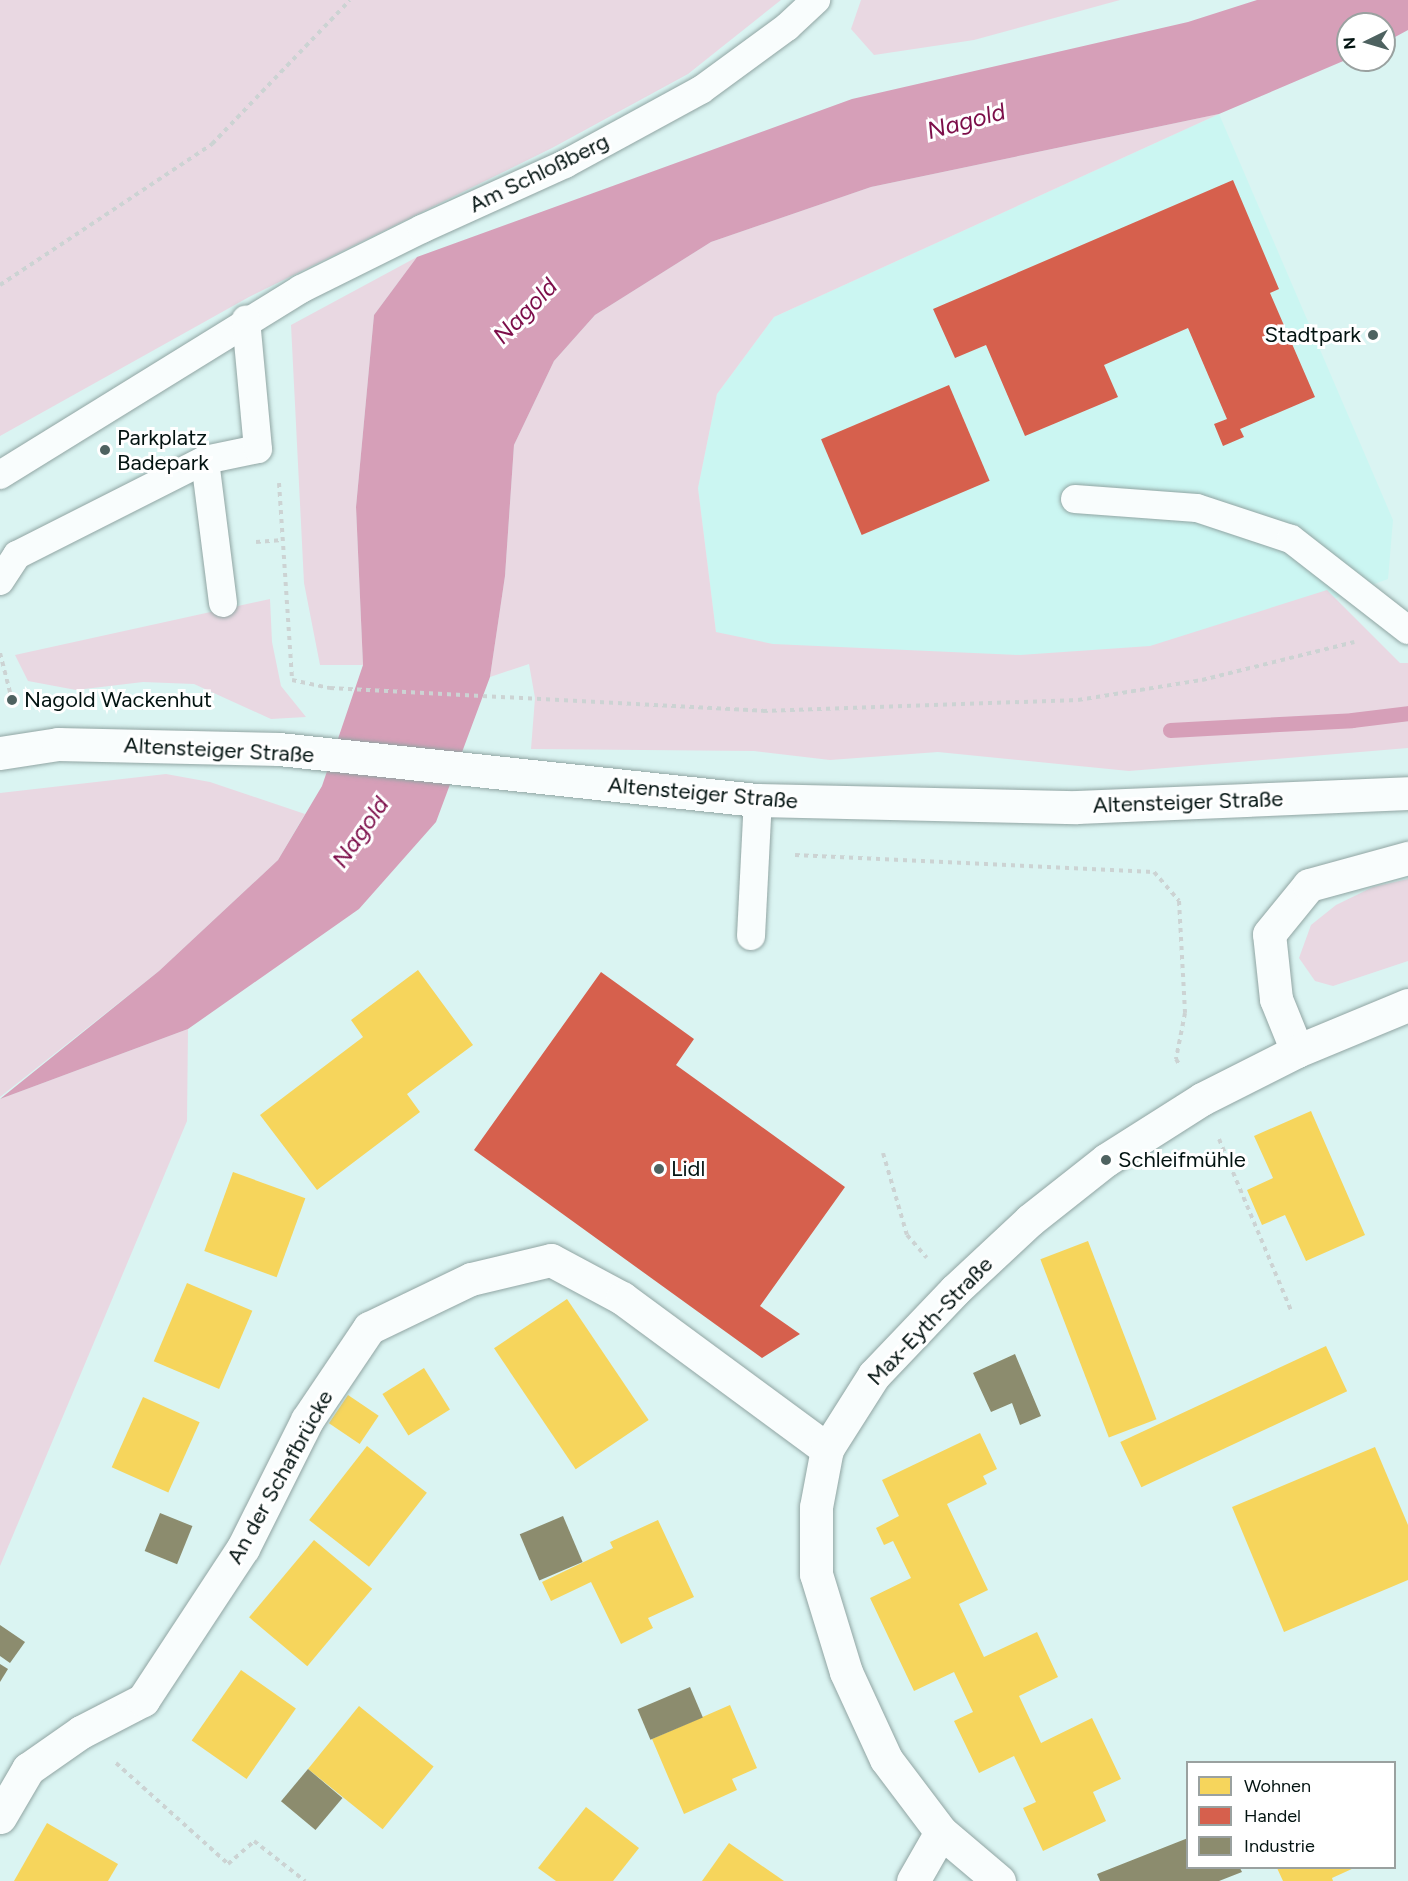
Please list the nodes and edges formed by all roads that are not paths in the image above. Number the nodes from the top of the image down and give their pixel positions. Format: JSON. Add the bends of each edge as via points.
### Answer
{"nodes":[{"id":1,"x":816,"y":0,"type":"edge"},
{"id":2,"x":246,"y":320,"type":"junction"},
{"id":3,"x":205,"y":460,"type":"junction"},
{"id":4,"x":0,"y":475,"type":"edge"},
{"id":5,"x":1075,"y":499,"type":"dead end"},
{"id":6,"x":0,"y":581,"type":"edge"},
{"id":7,"x":223,"y":603,"type":"dead end"},
{"id":8,"x":1408,"y":630,"type":"edge"},
{"id":9,"x":0,"y":753,"type":"edge"},
{"id":10,"x":1408,"y":793,"type":"edge"},
{"id":11,"x":758,"y":800,"type":"junction"},
{"id":12,"x":1408,"y":858,"type":"edge"},
{"id":13,"x":751,"y":936,"type":"dead end"},
{"id":14,"x":1408,"y":1005,"type":"edge"},
{"id":15,"x":1297,"y":1051,"type":"junction"},
{"id":16,"x":827,"y":1449,"type":"junction"},
{"id":17,"x":0,"y":1817,"type":"edge"},
{"id":18,"x":941,"y":1832,"type":"junction"},
{"id":19,"x":913,"y":1881,"type":"edge"},
{"id":20,"x":999,"y":1881,"type":"edge"}],
"edges":[{"from":1,"to":2,"type":"lane","name":"Am Schloßberg","via":[[787,27],[701,90],[565,164],[422,229]]},
{"from":2,"to":3,"type":"lane","via":[[258,449]]},
{"from":2,"to":4,"type":"lane","name":"Am Schloßberg"},
{"from":3,"to":6,"type":"lane","via":[[17,555]]},
{"from":3,"to":7,"type":"lane"},
{"from":5,"to":8,"type":"lane","via":[[1197,508],[1291,539]]},
{"from":9,"to":11,"type":"street","name":"Altensteiger Straße","via":[[58,744],[279,749]]},
{"from":10,"to":11,"type":"street","name":"Altensteiger Straße","via":[[1077,807]]},
{"from":11,"to":13,"type":"lane"},
{"from":12,"to":15,"type":"street","via":[[1310,885],[1269,934],[1276,999]]},
{"from":14,"to":15,"type":"street","name":"Max-Eyth-Straße"},
{"from":15,"to":16,"type":"street","name":"Max-Eyth-Straße","via":[[1202,1099],[1106,1160],[1030,1220],[955,1290],[874,1375]]},
{"from":16,"to":17,"type":"street","name":"An der Schafbrücke","via":[[622,1298],[551,1260],[471,1279],[369,1328],[307,1420],[243,1548],[144,1700],[81,1732],[28,1769]]},
{"from":16,"to":18,"type":"street","name":"Max-Eyth-Straße","via":[[816,1507],[820,1585],[846,1672],[886,1759]]},
{"from":18,"to":19,"type":"street"},
{"from":18,"to":20,"type":"street","name":"Max-Eyth-Straße"}]}
